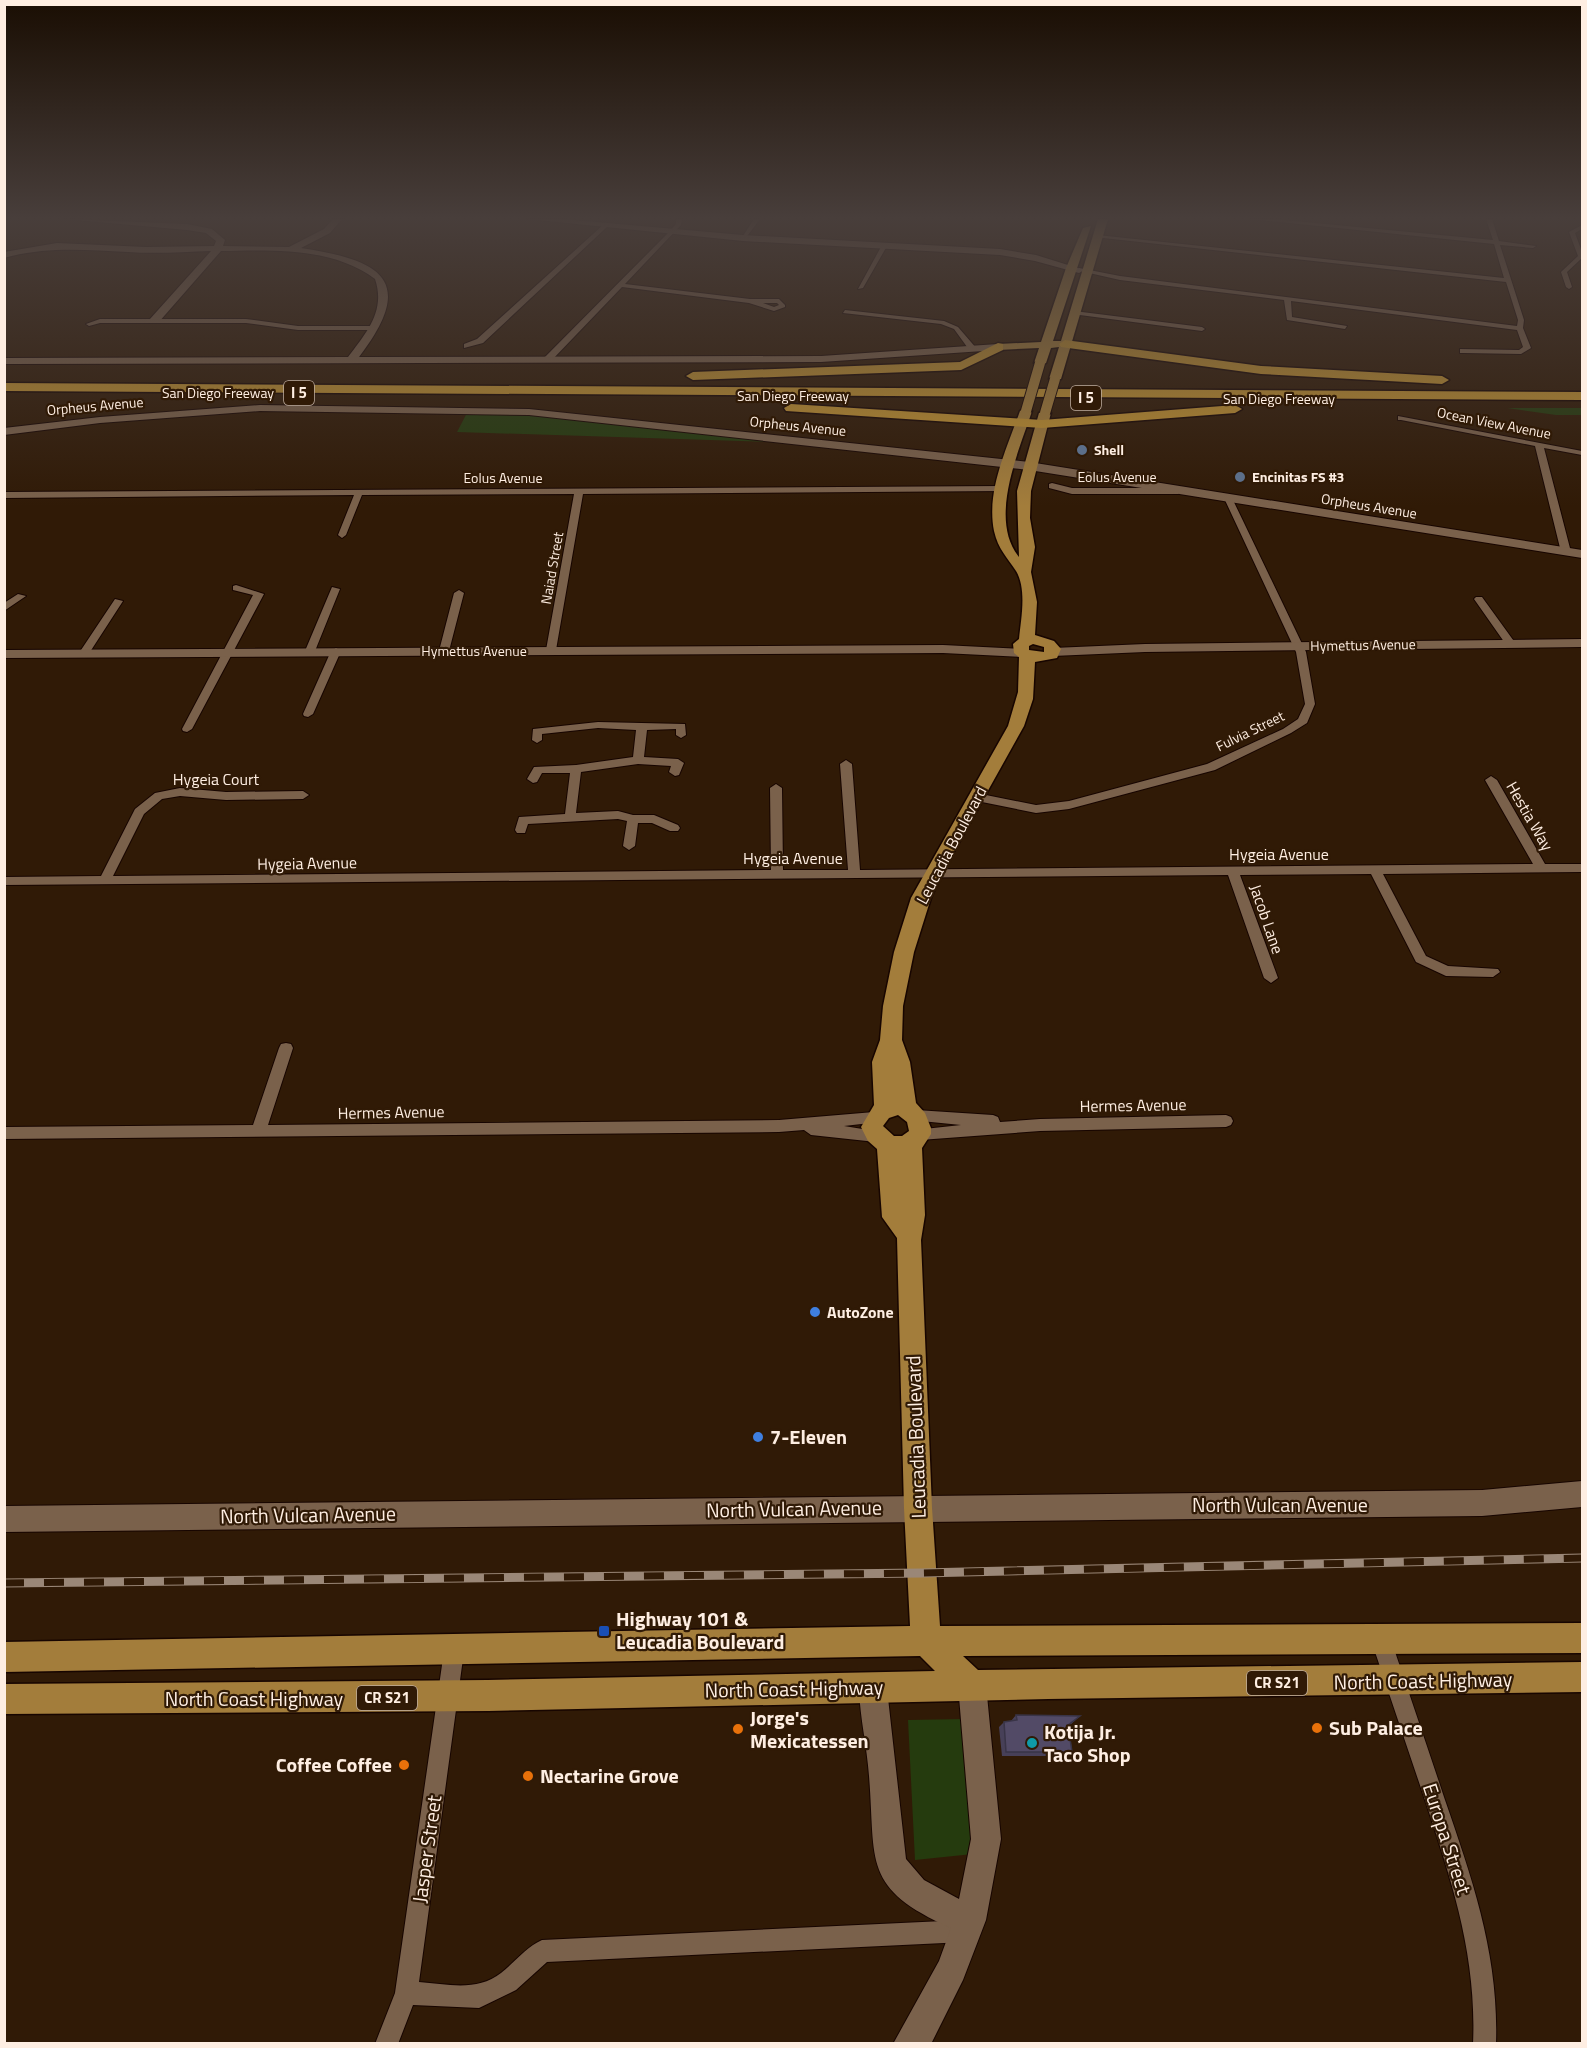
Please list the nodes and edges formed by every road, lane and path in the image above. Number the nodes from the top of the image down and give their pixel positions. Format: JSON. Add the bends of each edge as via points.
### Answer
{"nodes":[{"id":1,"x":160,"y":315,"type":"edge"},
{"id":2,"x":382,"y":315,"type":"edge"},
{"id":3,"x":509,"y":315,"type":"edge"},
{"id":4,"x":591,"y":315,"type":"edge"},
{"id":5,"x":870,"y":315,"type":"edge"},
{"id":6,"x":1059,"y":315,"type":"edge"},
{"id":7,"x":1074,"y":315,"type":"edge"},
{"id":8,"x":1087,"y":315,"type":"edge"},
{"id":9,"x":1286,"y":315,"type":"edge"},
{"id":10,"x":1416,"y":315,"type":"edge"},
{"id":11,"x":1519,"y":315,"type":"edge"},
{"id":12,"x":154,"y":321,"type":"junction"},
{"id":13,"x":89,"y":324,"type":"dead end"},
{"id":14,"x":1345,"y":327,"type":"dead end"},
{"id":15,"x":374,"y":328,"type":"junction"},
{"id":16,"x":1520,"y":328,"type":"junction"},
{"id":17,"x":1202,"y":329,"type":"dead end"},
{"id":18,"x":1046,"y":344,"type":"junction"},
{"id":19,"x":1065,"y":344,"type":"junction"},
{"id":20,"x":466,"y":346,"type":"dead end"},
{"id":21,"x":998,"y":347,"type":"joint"},
{"id":22,"x":1463,"y":351,"type":"dead end"},
{"id":23,"x":974,"y":355,"type":"junction"},
{"id":24,"x":547,"y":360,"type":"junction"},
{"id":25,"x":4,"y":361,"type":"edge"},
{"id":26,"x":350,"y":361,"type":"junction"},
{"id":27,"x":4,"y":375,"type":"edge"},
{"id":28,"x":628,"y":378,"type":"junction"},
{"id":29,"x":4,"y":380,"type":"edge"},
{"id":30,"x":1459,"y":382,"type":"junction"},
{"id":31,"x":1582,"y":382,"type":"edge"},
{"id":32,"x":4,"y":387,"type":"edge"},
{"id":33,"x":4,"y":391,"type":"edge"},
{"id":34,"x":594,"y":395,"type":"junction"},
{"id":35,"x":1581,"y":397,"type":"edge"},
{"id":36,"x":750,"y":406,"type":"dead end"},
{"id":37,"x":774,"y":407,"type":"dead end"},
{"id":38,"x":1024,"y":417,"type":"junction"},
{"id":39,"x":1401,"y":418,"type":"dead end"},
{"id":40,"x":1044,"y":419,"type":"junction"},
{"id":41,"x":4,"y":432,"type":"edge"},
{"id":42,"x":1539,"y":445,"type":"junction"},
{"id":43,"x":1582,"y":453,"type":"edge"},
{"id":44,"x":1008,"y":463,"type":"junction"},
{"id":45,"x":1029,"y":466,"type":"junction"},
{"id":46,"x":1052,"y":486,"type":"dead end"},
{"id":47,"x":1002,"y":489,"type":"junction"},
{"id":48,"x":579,"y":491,"type":"junction"},
{"id":49,"x":1183,"y":491,"type":"junction"},
{"id":50,"x":359,"y":493,"type":"junction"},
{"id":51,"x":4,"y":495,"type":"edge"},
{"id":52,"x":1228,"y":498,"type":"junction"},
{"id":53,"x":342,"y":535,"type":"dead end"},
{"id":54,"x":1566,"y":552,"type":"junction"},
{"id":55,"x":1582,"y":554,"type":"edge"},
{"id":56,"x":1024,"y":572,"type":"junction"},
{"id":57,"x":236,"y":588,"type":"dead end"},
{"id":58,"x":335,"y":589,"type":"dead end"},
{"id":59,"x":459,"y":593,"type":"dead end"},
{"id":60,"x":21,"y":596,"type":"dead end"},
{"id":61,"x":1479,"y":599,"type":"dead end"},
{"id":62,"x":118,"y":601,"type":"dead end"},
{"id":63,"x":1030,"y":602,"type":"junction"},
{"id":64,"x":4,"y":608,"type":"edge"},
{"id":65,"x":1582,"y":643,"type":"edge"},
{"id":66,"x":1511,"y":644,"type":"junction"},
{"id":67,"x":1298,"y":646,"type":"junction"},
{"id":68,"x":1024,"y":649,"type":"junction"},
{"id":69,"x":1048,"y":649,"type":"junction"},
{"id":70,"x":310,"y":651,"type":"junction"},
{"id":71,"x":336,"y":651,"type":"junction"},
{"id":72,"x":444,"y":651,"type":"junction"},
{"id":73,"x":551,"y":651,"type":"junction"},
{"id":74,"x":227,"y":652,"type":"junction"},
{"id":75,"x":4,"y":654,"type":"edge"},
{"id":76,"x":84,"y":654,"type":"junction"},
{"id":77,"x":1028,"y":694,"type":"junction"},
{"id":78,"x":308,"y":714,"type":"dead end"},
{"id":79,"x":642,"y":727,"type":"junction"},
{"id":80,"x":187,"y":729,"type":"dead end"},
{"id":81,"x":681,"y":735,"type":"dead end"},
{"id":82,"x":537,"y":740,"type":"dead end"},
{"id":83,"x":638,"y":760,"type":"junction"},
{"id":84,"x":846,"y":764,"type":"dead end"},
{"id":85,"x":576,"y":769,"type":"junction"},
{"id":86,"x":675,"y":771,"type":"dead end"},
{"id":87,"x":533,"y":779,"type":"dead end"},
{"id":88,"x":1491,"y":780,"type":"dead end"},
{"id":89,"x":776,"y":788,"type":"dead end"},
{"id":90,"x":303,"y":795,"type":"dead end"},
{"id":91,"x":975,"y":798,"type":"junction"},
{"id":92,"x":570,"y":818,"type":"junction"},
{"id":93,"x":633,"y":819,"type":"junction"},
{"id":94,"x":674,"y":828,"type":"dead end"},
{"id":95,"x":521,"y":830,"type":"dead end"},
{"id":96,"x":629,"y":846,"type":"dead end"},
{"id":97,"x":1541,"y":868,"type":"junction"},
{"id":98,"x":1582,"y":868,"type":"edge"},
{"id":99,"x":1375,"y":870,"type":"junction"},
{"id":100,"x":1233,"y":871,"type":"junction"},
{"id":101,"x":933,"y":873,"type":"junction"},
{"id":102,"x":777,"y":875,"type":"junction"},
{"id":103,"x":854,"y":875,"type":"junction"},
{"id":104,"x":105,"y":880,"type":"junction"},
{"id":105,"x":4,"y":881,"type":"edge"},
{"id":106,"x":1493,"y":972,"type":"dead end"},
{"id":107,"x":1271,"y":978,"type":"dead end"},
{"id":108,"x":286,"y":1048,"type":"dead end"},
{"id":109,"x":1226,"y":1121,"type":"dead end"},
{"id":110,"x":897,"y":1126,"type":"junction"},
{"id":111,"x":258,"y":1132,"type":"junction"},
{"id":112,"x":4,"y":1134,"type":"edge"},
{"id":113,"x":1582,"y":1494,"type":"edge"},
{"id":114,"x":918,"y":1508,"type":"junction"},
{"id":115,"x":4,"y":1519,"type":"edge"},
{"id":116,"x":1582,"y":1638,"type":"edge"},
{"id":117,"x":1381,"y":1640,"type":"junction"},
{"id":118,"x":927,"y":1641,"type":"junction"},
{"id":119,"x":454,"y":1651,"type":"junction"},
{"id":120,"x":4,"y":1657,"type":"edge"},
{"id":121,"x":1582,"y":1677,"type":"edge"},
{"id":122,"x":1396,"y":1682,"type":"junction"},
{"id":123,"x":972,"y":1685,"type":"junction"},
{"id":124,"x":873,"y":1689,"type":"junction"},
{"id":125,"x":448,"y":1698,"type":"junction"},
{"id":126,"x":4,"y":1699,"type":"edge"},
{"id":127,"x":968,"y":1925,"type":"junction"},
{"id":128,"x":406,"y":1993,"type":"junction"},
{"id":129,"x":386,"y":2043,"type":"edge"},
{"id":130,"x":909,"y":2043,"type":"edge"},
{"id":131,"x":1484,"y":2043,"type":"edge"}],
"edges":[{"from":1,"to":12,"type":"street"},
{"from":2,"to":15,"type":"street"},
{"from":3,"to":20,"type":"street","via":[[480,341]]},
{"from":4,"to":24,"type":"street"},
{"from":5,"to":23,"type":"street","via":[[942,322],[956,328]]},
{"from":6,"to":18,"type":"main road","name":"Leucadia Boulevard"},
{"from":7,"to":19,"type":"main road","name":"Leucadia Boulevard"},
{"from":8,"to":17,"type":"street"},
{"from":9,"to":14,"type":"street","via":[[1289,320]]},
{"from":10,"to":16,"type":"street"},
{"from":11,"to":16,"type":"street"},
{"from":12,"to":13,"type":"street"},
{"from":12,"to":15,"type":"street"},
{"from":15,"to":26,"type":"street"},
{"from":16,"to":22,"type":"street","via":[[1527,348],[1521,352]]},
{"from":18,"to":19,"type":"main road"},
{"from":18,"to":21,"type":"main road"},
{"from":18,"to":38,"type":"main road","name":"Leucadia Boulevard","bridge":true},
{"from":19,"to":30,"type":"highway","via":[[1261,370]]},
{"from":19,"to":40,"type":"main road","name":"Leucadia Boulevard","bridge":true},
{"from":21,"to":23,"type":"highway"},
{"from":23,"to":24,"type":"street"},
{"from":23,"to":28,"type":"highway","via":[[961,366]]},
{"from":24,"to":26,"type":"street"},
{"from":25,"to":26,"type":"street"},
{"from":27,"to":28,"type":"highway","name":"San Diego Freeway","number":"I 5"},
{"from":28,"to":30,"type":"highway","name":"San Diego Freeway","number":"I 5"},
{"from":29,"to":35,"type":"highway"},
{"from":30,"to":31,"type":"highway","name":"San Diego Freeway","number":"I 5"},
{"from":32,"to":35,"type":"highway"},
{"from":33,"to":34,"type":"highway","name":"San Diego Freeway","number":"I 5"},
{"from":34,"to":35,"type":"highway","name":"San Diego Freeway","number":"I 5"},
{"from":34,"to":36,"type":"highway","via":[[619,400]]},
{"from":35,"to":40,"type":"highway","via":[[1517,406],[1251,408]]},
{"from":37,"to":38,"type":"highway"},
{"from":38,"to":40,"type":"highway"},
{"from":38,"to":44,"type":"main road","name":"Leucadia Boulevard"},
{"from":39,"to":42,"type":"street","name":"Ocean View Avenue"},
{"from":40,"to":45,"type":"main road","name":"Leucadia Boulevard"},
{"from":41,"to":44,"type":"street","name":"Orpheus Avenue","via":[[260,408],[478,410],[529,412]]},
{"from":42,"to":43,"type":"street","name":"Ocean View Avenue"},
{"from":42,"to":54,"type":"street"},
{"from":44,"to":45,"type":"street","name":"Orpheus Avenue"},
{"from":44,"to":47,"type":"main road","name":"Leucadia Boulevard"},
{"from":45,"to":49,"type":"street","name":"Orpheus Avenue"},
{"from":45,"to":56,"type":"main road","name":"Leucadia Boulevard","via":[[1024,491],[1028,547]]},
{"from":46,"to":49,"type":"street","name":"Eolus Avenue","via":[[1072,490]]},
{"from":47,"to":48,"type":"street","name":"Eolus Avenue"},
{"from":47,"to":56,"type":"main road","name":"Leucadia Boulevard","via":[[1000,517],[1005,546]]},
{"from":48,"to":50,"type":"street","name":"Eolus Avenue"},
{"from":48,"to":73,"type":"street","name":"Naiad Street"},
{"from":49,"to":52,"type":"street","name":"Orpheus Avenue"},
{"from":50,"to":51,"type":"street","name":"Eolus Avenue"},
{"from":50,"to":53,"type":"street"},
{"from":52,"to":54,"type":"street","name":"Orpheus Avenue"},
{"from":52,"to":67,"type":"street","name":"Fulvia Street"},
{"from":54,"to":55,"type":"street","name":"Orpheus Avenue"},
{"from":56,"to":63,"type":"main road","name":"Leucadia Boulevard"},
{"from":57,"to":74,"type":"street","via":[[259,594]]},
{"from":58,"to":70,"type":"street"},
{"from":59,"to":72,"type":"street"},
{"from":60,"to":64,"type":"street"},
{"from":61,"to":66,"type":"street"},
{"from":62,"to":76,"type":"street"},
{"from":63,"to":68,"type":"main road","name":"Leucadia Boulevard"},
{"from":63,"to":69,"type":"main road","name":"Leucadia Boulevard"},
{"from":65,"to":66,"type":"street","name":"Hymettus Avenue"},
{"from":66,"to":67,"type":"street","name":"Hymettus Avenue"},
{"from":67,"to":69,"type":"street","name":"Hymettus Avenue"},
{"from":67,"to":91,"type":"street","name":"Fulvia Street","via":[[1310,704],[1302,721],[1221,763],[1053,808],[1026,808]]},
{"from":68,"to":69,"type":"main road"},
{"from":68,"to":73,"type":"street","name":"Hymettus Avenue"},
{"from":68,"to":77,"type":"main road","name":"Leucadia Boulevard"},
{"from":69,"to":77,"type":"main road","name":"Leucadia Boulevard","via":[[1040,675]]},
{"from":70,"to":71,"type":"street","name":"Hymettus Avenue"},
{"from":70,"to":74,"type":"street","name":"Hymettus Avenue"},
{"from":71,"to":72,"type":"street","name":"Hymettus Avenue"},
{"from":71,"to":78,"type":"street"},
{"from":72,"to":73,"type":"street","name":"Hymettus Avenue"},
{"from":74,"to":76,"type":"street","name":"Hymettus Avenue"},
{"from":74,"to":80,"type":"street"},
{"from":75,"to":76,"type":"street","name":"Hymettus Avenue"},
{"from":77,"to":91,"type":"main road","name":"Leucadia Boulevard","via":[[1016,726]]},
{"from":79,"to":81,"type":"street","via":[[681,726]]},
{"from":79,"to":82,"type":"street","via":[[598,725],[537,731]]},
{"from":79,"to":83,"type":"street"},
{"from":83,"to":85,"type":"street"},
{"from":83,"to":86,"type":"street","via":[[678,763]]},
{"from":84,"to":103,"type":"street"},
{"from":85,"to":87,"type":"street","via":[[537,770]]},
{"from":85,"to":92,"type":"street"},
{"from":88,"to":97,"type":"street","name":"Hestia Way"},
{"from":89,"to":102,"type":"street"},
{"from":90,"to":104,"type":"street","name":"Hygeia Court","via":[[180,792],[159,796],[139,812]]},
{"from":91,"to":101,"type":"main road","name":"Leucadia Boulevard"},
{"from":92,"to":93,"type":"street","via":[[618,815]]},
{"from":92,"to":95,"type":"street","via":[[523,820]]},
{"from":93,"to":94,"type":"street","via":[[654,819]]},
{"from":93,"to":96,"type":"street"},
{"from":97,"to":98,"type":"street","name":"Hygeia Avenue"},
{"from":97,"to":99,"type":"street","name":"Hygeia Avenue"},
{"from":99,"to":100,"type":"street","name":"Hygeia Avenue"},
{"from":99,"to":106,"type":"street","via":[[1421,959],[1446,971]]},
{"from":100,"to":101,"type":"street","name":"Hygeia Avenue"},
{"from":100,"to":107,"type":"street","name":"Jacob Lane"},
{"from":101,"to":103,"type":"street","name":"Hygeia Avenue"},
{"from":101,"to":110,"type":"main road","name":"Leucadia Boulevard","via":[[904,952],[893,1006],[891,1040],[899,1062]]},
{"from":102,"to":103,"type":"street","name":"Hygeia Avenue"},
{"from":102,"to":104,"type":"street","name":"Hygeia Avenue"},
{"from":104,"to":105,"type":"street","name":"Hygeia Avenue"},
{"from":108,"to":111,"type":"street"},
{"from":109,"to":110,"type":"street","name":"Hermes Avenue"},
{"from":110,"to":111,"type":"street","name":"Hermes Avenue"},
{"from":110,"to":114,"type":"main road","name":"Leucadia Boulevard","via":[[894,1217],[909,1234]]},
{"from":111,"to":112,"type":"street","name":"Hermes Avenue"},
{"from":113,"to":114,"type":"street","name":"North Vulcan Avenue","via":[[1482,1503]]},
{"from":114,"to":115,"type":"street","name":"North Vulcan Avenue"},
{"from":114,"to":118,"type":"main road","name":"Leucadia Boulevard"},
{"from":116,"to":117,"type":"main road"},
{"from":117,"to":118,"type":"main road"},
{"from":117,"to":122,"type":"street","name":"Europa Street"},
{"from":118,"to":119,"type":"main road"},
{"from":118,"to":123,"type":"main road"},
{"from":119,"to":120,"type":"main road"},
{"from":119,"to":125,"type":"street","name":"Jasper Street"},
{"from":121,"to":122,"type":"main road","name":"North Coast Highway","number":"CR S21"},
{"from":122,"to":123,"type":"main road","name":"North Coast Highway","number":"CR S21"},
{"from":122,"to":131,"type":"street","name":"Europa Street","via":[[1474,1925],[1487,2014]]},
{"from":123,"to":124,"type":"main road","name":"North Coast Highway","number":"CR S21"},
{"from":123,"to":127,"type":"street","via":[[986,1839]]},
{"from":124,"to":125,"type":"main road","name":"North Coast Highway","number":"CR S21"},
{"from":124,"to":127,"type":"street","via":[[892,1861],[904,1884]]},
{"from":125,"to":126,"type":"main road","name":"North Coast Highway","number":"CR S21"},
{"from":125,"to":128,"type":"street","name":"Jasper Street"},
{"from":127,"to":128,"type":"street","via":[[542,1951],[508,1982],[479,1997]]},
{"from":127,"to":130,"type":"street","via":[[952,1969],[918,2034]]},
{"from":128,"to":129,"type":"street","name":"Jasper Street"}]}
